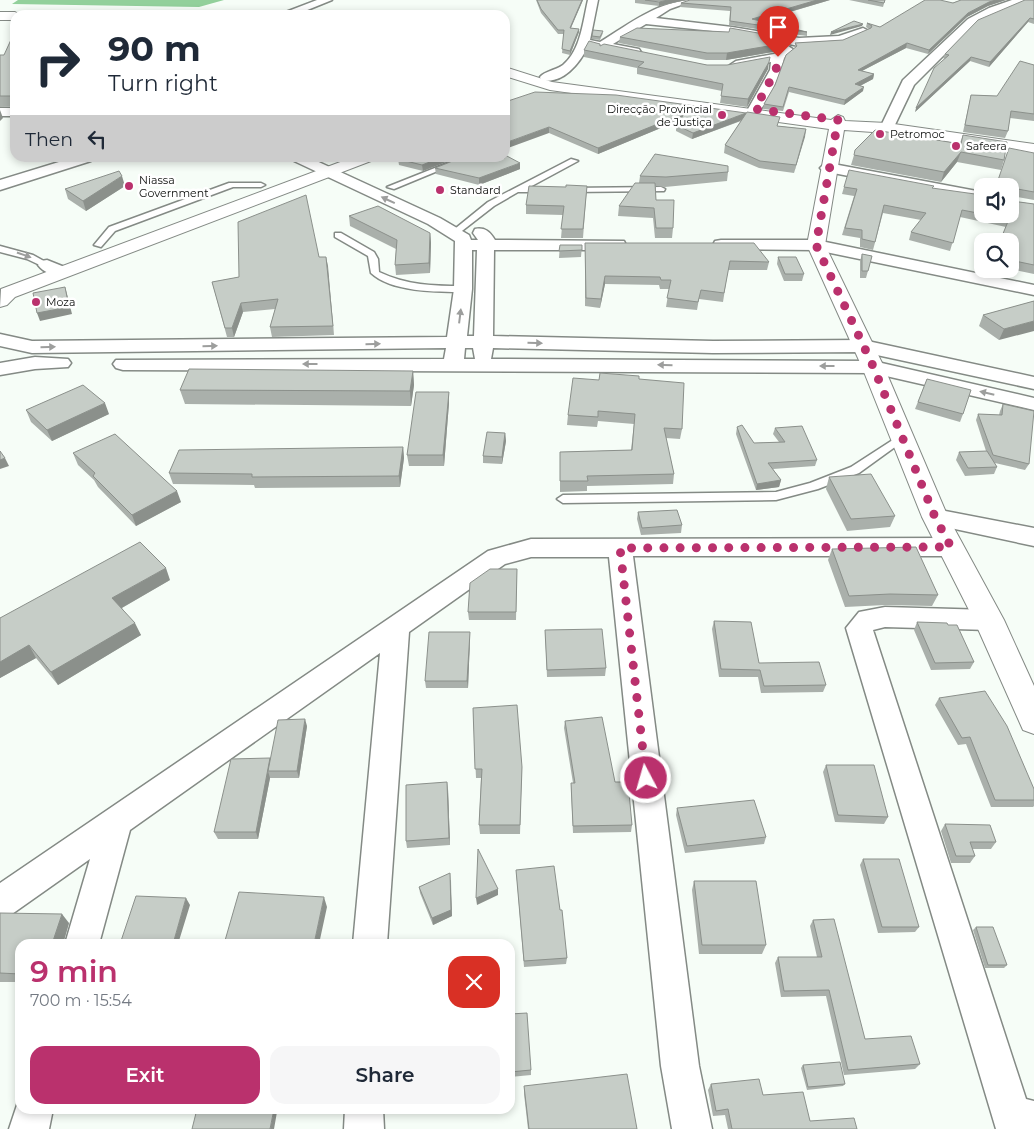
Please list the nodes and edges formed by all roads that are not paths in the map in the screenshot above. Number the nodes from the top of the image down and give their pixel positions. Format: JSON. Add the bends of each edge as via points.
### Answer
{"nodes":[{"id":1,"x":327,"y":0,"type":"edge"},
{"id":2,"x":593,"y":0,"type":"edge"},
{"id":3,"x":690,"y":0,"type":"edge"},
{"id":4,"x":1022,"y":0,"type":"edge"},
{"id":5,"x":298,"y":10,"type":"edge"},
{"id":6,"x":643,"y":20,"type":"junction"},
{"id":7,"x":863,"y":32,"type":"edge"},
{"id":8,"x":583,"y":42,"type":"junction"},
{"id":9,"x":799,"y":42,"type":"junction"},
{"id":10,"x":603,"y":45,"type":"junction"},
{"id":11,"x":650,"y":55,"type":"edge"},
{"id":12,"x":778,"y":57,"type":"junction"},
{"id":13,"x":510,"y":65,"type":"edge"},
{"id":14,"x":726,"y":66,"type":"edge"},
{"id":15,"x":510,"y":72,"type":"edge"},
{"id":16,"x":548,"y":82,"type":"junction"},
{"id":17,"x":513,"y":90,"type":"dead end"},
{"id":18,"x":755,"y":109,"type":"junction"},
{"id":19,"x":837,"y":122,"type":"junction"},
{"id":20,"x":887,"y":128,"type":"junction"},
{"id":21,"x":1034,"y":150,"type":"edge"},
{"id":22,"x":574,"y":161,"type":"dead end"},
{"id":23,"x":73,"y":162,"type":"edge"},
{"id":24,"x":326,"y":162,"type":"edge"},
{"id":25,"x":455,"y":162,"type":"edge"},
{"id":26,"x":828,"y":168,"type":"junction"},
{"id":27,"x":0,"y":185,"type":"edge"},
{"id":28,"x":261,"y":185,"type":"junction"},
{"id":29,"x":392,"y":187,"type":"junction"},
{"id":30,"x":661,"y":189,"type":"edge"},
{"id":31,"x":517,"y":190,"type":"junction"},
{"id":32,"x":552,"y":190,"type":"edge"},
{"id":33,"x":562,"y":190,"type":"edge"},
{"id":34,"x":974,"y":195,"type":"edge"},
{"id":35,"x":225,"y":204,"type":"junction"},
{"id":36,"x":159,"y":229,"type":"junction"},
{"id":37,"x":461,"y":234,"type":"junction"},
{"id":38,"x":338,"y":235,"type":"dead end"},
{"id":39,"x":98,"y":245,"type":"junction"},
{"id":40,"x":486,"y":245,"type":"junction"},
{"id":41,"x":636,"y":245,"type":"edge"},
{"id":42,"x":706,"y":245,"type":"edge"},
{"id":43,"x":816,"y":245,"type":"junction"},
{"id":44,"x":0,"y":249,"type":"edge"},
{"id":45,"x":54,"y":268,"type":"junction"},
{"id":46,"x":0,"y":282,"type":"edge"},
{"id":47,"x":463,"y":289,"type":"junction"},
{"id":48,"x":1034,"y":290,"type":"edge"},
{"id":49,"x":0,"y":301,"type":"edge"},
{"id":50,"x":0,"y":340,"type":"edge"},
{"id":51,"x":484,"y":342,"type":"junction"},
{"id":52,"x":456,"y":343,"type":"junction"},
{"id":53,"x":714,"y":356,"type":"junction"},
{"id":54,"x":868,"y":356,"type":"junction"},
{"id":55,"x":453,"y":364,"type":"junction"},
{"id":56,"x":483,"y":364,"type":"junction"},
{"id":57,"x":0,"y":369,"type":"edge"},
{"id":58,"x":1034,"y":383,"type":"edge"},
{"id":59,"x":1034,"y":404,"type":"edge"},
{"id":60,"x":902,"y":436,"type":"junction"},
{"id":61,"x":563,"y":499,"type":"dead end"},
{"id":62,"x":935,"y":517,"type":"junction"},
{"id":63,"x":1034,"y":537,"type":"edge"},
{"id":64,"x":951,"y":547,"type":"junction"},
{"id":65,"x":620,"y":548,"type":"junction"},
{"id":66,"x":989,"y":620,"type":"junction"},
{"id":67,"x":396,"y":626,"type":"junction"},
{"id":68,"x":1034,"y":721,"type":"edge"},
{"id":69,"x":117,"y":821,"type":"junction"},
{"id":70,"x":0,"y":903,"type":"edge"},
{"id":71,"x":83,"y":939,"type":"edge"},
{"id":72,"x":370,"y":939,"type":"edge"},
{"id":73,"x":32,"y":1114,"type":"edge"},
{"id":74,"x":364,"y":1114,"type":"edge"},
{"id":75,"x":1020,"y":1122,"type":"edge"},
{"id":76,"x":28,"y":1129,"type":"edge"},
{"id":77,"x":364,"y":1129,"type":"edge"},
{"id":78,"x":692,"y":1129,"type":"edge"}],
"edges":[{"from":1,"to":5,"type":"street"},
{"from":2,"to":8,"type":"street"},
{"from":3,"to":6,"type":"street","via":[[666,7]]},
{"from":4,"to":20,"type":"street","via":[[993,10],[972,22],[908,84]]},
{"from":6,"to":9,"type":"street","via":[[732,30]]},
{"from":6,"to":10,"type":"street"},
{"from":7,"to":9,"type":"street","via":[[841,39]]},
{"from":8,"to":10,"type":"street"},
{"from":8,"to":16,"type":"street","via":[[574,62]]},
{"from":9,"to":12,"type":"street"},
{"from":10,"to":11,"type":"street"},
{"from":12,"to":14,"type":"street"},
{"from":12,"to":18,"type":"street","via":[[776,70]]},
{"from":13,"to":16,"type":"street"},
{"from":15,"to":16,"type":"street"},
{"from":16,"to":17,"type":"street"},
{"from":16,"to":18,"type":"street"},
{"from":16,"to":19,"type":"street"},
{"from":18,"to":19,"type":"street"},
{"from":19,"to":20,"type":"street"},
{"from":19,"to":26,"type":"street"},
{"from":20,"to":21,"type":"street"},
{"from":22,"to":31,"type":"lane"},
{"from":23,"to":27,"type":"street"},
{"from":24,"to":28,"type":"street"},
{"from":24,"to":29,"type":"street"},
{"from":24,"to":35,"type":"street"},
{"from":37,"to":24,"type":"street","one_way":true},
{"from":25,"to":29,"type":"lane"},
{"from":26,"to":34,"type":"street"},
{"from":26,"to":43,"type":"street"},
{"from":28,"to":35,"type":"street"},
{"from":28,"to":39,"type":"lane","via":[[232,185],[112,229]]},
{"from":29,"to":37,"type":"street"},
{"from":30,"to":33,"type":"lane"},
{"from":31,"to":32,"type":"lane"},
{"from":31,"to":37,"type":"lane","via":[[491,204]]},
{"from":35,"to":36,"type":"street"},
{"from":36,"to":39,"type":"street"},
{"from":36,"to":45,"type":"street"},
{"from":37,"to":40,"type":"street"},
{"from":37,"to":47,"type":"street"},
{"from":38,"to":47,"type":"lane","via":[[371,254],[375,273],[384,278],[406,286]]},
{"from":39,"to":45,"type":"street"},
{"from":40,"to":41,"type":"street"},
{"from":40,"to":51,"type":"street"},
{"from":42,"to":43,"type":"street"},
{"from":43,"to":48,"type":"street"},
{"from":43,"to":54,"type":"street"},
{"from":44,"to":45,"type":"lane","one_way":true},
{"from":45,"to":46,"type":"street"},
{"from":45,"to":49,"type":"street","via":[[8,293]]},
{"from":52,"to":47,"type":"street","one_way":true},
{"from":50,"to":52,"type":"street","one_way":true,"via":[[32,347]]},
{"from":51,"to":52,"type":"street"},
{"from":51,"to":53,"type":"street","one_way":true},
{"from":51,"to":56,"type":"street"},
{"from":52,"to":55,"type":"street"},
{"from":53,"to":54,"type":"street"},
{"from":53,"to":56,"type":"street","one_way":true},
{"from":54,"to":58,"type":"street"},
{"from":59,"to":54,"type":"street","one_way":true},
{"from":54,"to":60,"type":"street"},
{"from":55,"to":56,"type":"street"},
{"from":55,"to":57,"type":"street","one_way":true,"via":[[35,363]]},
{"from":60,"to":61,"type":"lane","via":[[855,470],[776,496]]},
{"from":60,"to":62,"type":"street"},
{"from":62,"to":63,"type":"street"},
{"from":62,"to":64,"type":"street"},
{"from":64,"to":65,"type":"street"},
{"from":64,"to":66,"type":"street"},
{"from":65,"to":67,"type":"street","via":[[531,548],[496,557]]},
{"from":65,"to":78,"type":"street","via":[[680,1066]]},
{"from":66,"to":68,"type":"street"},
{"from":66,"to":75,"type":"street","via":[[885,617],[868,620],[859,628]]},
{"from":67,"to":69,"type":"street"},
{"from":67,"to":72,"type":"street"},
{"from":69,"to":70,"type":"street"},
{"from":69,"to":71,"type":"street"},
{"from":73,"to":76,"type":"street"},
{"from":74,"to":77,"type":"street"}]}
